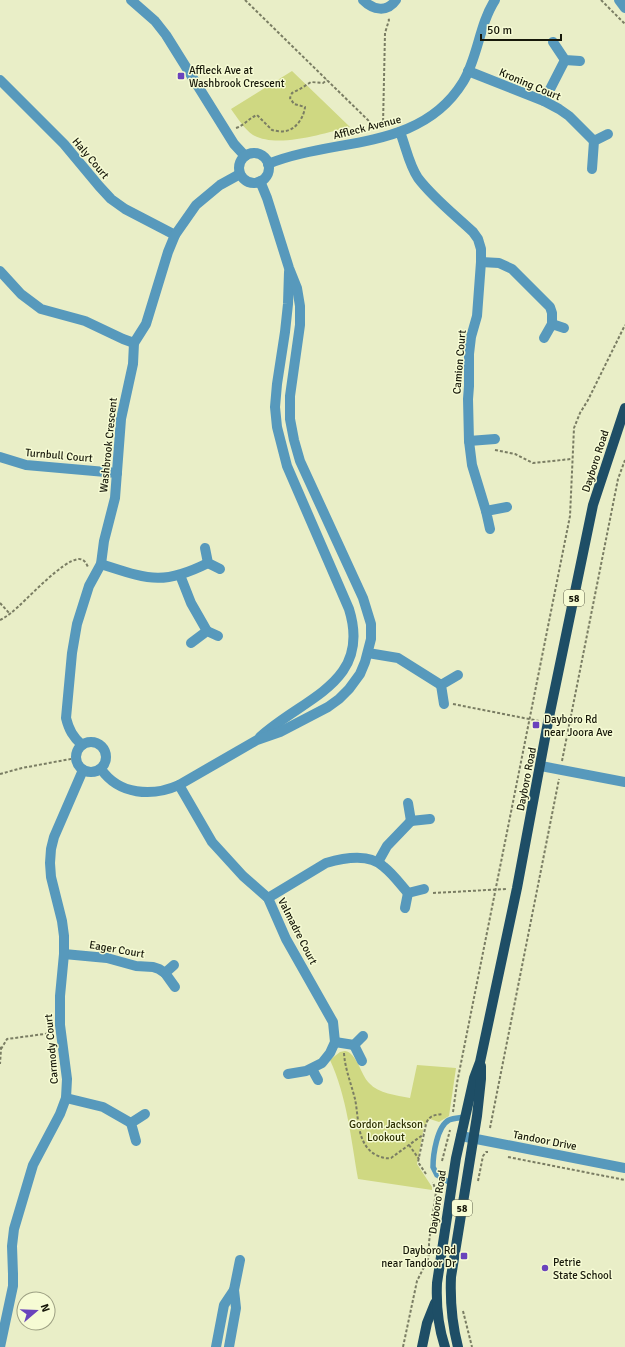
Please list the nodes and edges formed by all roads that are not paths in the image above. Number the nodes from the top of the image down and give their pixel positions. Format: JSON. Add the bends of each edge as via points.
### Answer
{"nodes":[{"id":1,"x":131,"y":0,"type":"edge"},
{"id":2,"x":363,"y":0,"type":"edge"},
{"id":3,"x":396,"y":0,"type":"edge"},
{"id":4,"x":495,"y":0,"type":"edge"},
{"id":5,"x":618,"y":0,"type":"edge"},
{"id":6,"x":625,"y":8,"type":"edge"},
{"id":7,"x":553,"y":42,"type":"dead end"},
{"id":8,"x":565,"y":60,"type":"junction"},
{"id":9,"x":580,"y":61,"type":"dead end"},
{"id":10,"x":468,"y":71,"type":"junction"},
{"id":11,"x":0,"y":80,"type":"edge"},
{"id":12,"x":544,"y":101,"type":"junction"},
{"id":13,"x":400,"y":132,"type":"junction"},
{"id":14,"x":608,"y":134,"type":"dead end"},
{"id":15,"x":594,"y":141,"type":"junction"},
{"id":16,"x":245,"y":156,"type":"junction"},
{"id":17,"x":268,"y":164,"type":"junction"},
{"id":18,"x":592,"y":169,"type":"dead end"},
{"id":19,"x":240,"y":174,"type":"junction"},
{"id":20,"x":260,"y":181,"type":"junction"},
{"id":21,"x":175,"y":235,"type":"junction"},
{"id":22,"x":482,"y":262,"type":"junction"},
{"id":23,"x":289,"y":268,"type":"junction"},
{"id":24,"x":0,"y":271,"type":"edge"},
{"id":25,"x":552,"y":324,"type":"junction"},
{"id":26,"x":564,"y":328,"type":"dead end"},
{"id":27,"x":544,"y":338,"type":"dead end"},
{"id":28,"x":134,"y":344,"type":"junction"},
{"id":29,"x":625,"y":408,"type":"edge"},
{"id":30,"x":621,"y":431,"type":"edge"},
{"id":31,"x":495,"y":439,"type":"dead end"},
{"id":32,"x":469,"y":441,"type":"junction"},
{"id":33,"x":0,"y":457,"type":"edge"},
{"id":34,"x":117,"y":473,"type":"junction"},
{"id":35,"x":507,"y":507,"type":"dead end"},
{"id":36,"x":486,"y":511,"type":"junction"},
{"id":37,"x":490,"y":529,"type":"dead end"},
{"id":38,"x":205,"y":548,"type":"dead end"},
{"id":39,"x":208,"y":563,"type":"junction"},
{"id":40,"x":101,"y":564,"type":"junction"},
{"id":41,"x":220,"y":569,"type":"dead end"},
{"id":42,"x":180,"y":575,"type":"junction"},
{"id":43,"x":207,"y":631,"type":"junction"},
{"id":44,"x":218,"y":636,"type":"dead end"},
{"id":45,"x":191,"y":643,"type":"dead end"},
{"id":46,"x":368,"y":653,"type":"junction"},
{"id":47,"x":458,"y":675,"type":"dead end"},
{"id":48,"x":441,"y":685,"type":"junction"},
{"id":49,"x":444,"y":704,"type":"road end"},
{"id":50,"x":257,"y":740,"type":"junction"},
{"id":51,"x":82,"y":746,"type":"junction"},
{"id":52,"x":541,"y":766,"type":"junction"},
{"id":53,"x":101,"y":769,"type":"junction"},
{"id":54,"x":83,"y":770,"type":"junction"},
{"id":55,"x":625,"y":782,"type":"edge"},
{"id":56,"x":179,"y":785,"type":"junction"},
{"id":57,"x":408,"y":803,"type":"dead end"},
{"id":58,"x":430,"y":819,"type":"dead end"},
{"id":59,"x":411,"y":821,"type":"junction"},
{"id":60,"x":378,"y":862,"type":"junction"},
{"id":61,"x":424,"y":889,"type":"road end"},
{"id":62,"x":408,"y":892,"type":"junction"},
{"id":63,"x":268,"y":898,"type":"junction"},
{"id":64,"x":405,"y":908,"type":"dead end"},
{"id":65,"x":64,"y":954,"type":"junction"},
{"id":66,"x":174,"y":965,"type":"dead end"},
{"id":67,"x":165,"y":973,"type":"junction"},
{"id":68,"x":175,"y":987,"type":"dead end"},
{"id":69,"x":363,"y":1036,"type":"dead end"},
{"id":70,"x":344,"y":1044,"type":"junction"},
{"id":71,"x":362,"y":1062,"type":"dead end"},
{"id":72,"x":480,"y":1062,"type":"junction"},
{"id":73,"x":312,"y":1069,"type":"junction"},
{"id":74,"x":288,"y":1074,"type":"dead end"},
{"id":75,"x":318,"y":1080,"type":"dead end"},
{"id":76,"x":66,"y":1098,"type":"junction"},
{"id":77,"x":145,"y":1114,"type":"dead end"},
{"id":78,"x":465,"y":1117,"type":"junction"},
{"id":79,"x":131,"y":1123,"type":"junction"},
{"id":80,"x":461,"y":1136,"type":"junction"},
{"id":81,"x":473,"y":1139,"type":"junction"},
{"id":82,"x":136,"y":1141,"type":"dead end"},
{"id":83,"x":625,"y":1168,"type":"edge"},
{"id":84,"x":452,"y":1184,"type":"junction"},
{"id":85,"x":240,"y":1260,"type":"dead end"},
{"id":86,"x":234,"y":1290,"type":"junction"},
{"id":87,"x":436,"y":1300,"type":"junction"},
{"id":88,"x":0,"y":1347,"type":"edge"},
{"id":89,"x":216,"y":1347,"type":"edge"},
{"id":90,"x":228,"y":1347,"type":"edge"},
{"id":91,"x":422,"y":1347,"type":"edge"},
{"id":92,"x":445,"y":1347,"type":"edge"},
{"id":93,"x":458,"y":1347,"type":"edge"}],
"edges":[{"from":1,"to":16,"type":"street","via":[[155,21],[166,35],[227,133]]},
{"from":2,"to":3,"type":"street","via":[[379,10],[390,7]]},
{"from":4,"to":10,"type":"street","name":"Affleck Avenue"},
{"from":5,"to":6,"type":"street"},
{"from":7,"to":8,"type":"street"},
{"from":8,"to":9,"type":"street"},
{"from":8,"to":12,"type":"street"},
{"from":10,"to":12,"type":"street","name":"Kroning Court"},
{"from":10,"to":13,"type":"street","name":"Affleck Avenue","via":[[462,83],[438,111],[419,124]]},
{"from":11,"to":21,"type":"street","name":"Haly Court","via":[[64,144],[112,199],[125,209]]},
{"from":12,"to":15,"type":"street","name":"Kroning Court","via":[[569,116]]},
{"from":13,"to":17,"type":"street","name":"Affleck Avenue"},
{"from":13,"to":22,"type":"street","name":"Camion Court","via":[[418,177],[478,239]]},
{"from":14,"to":15,"type":"street"},
{"from":15,"to":18,"type":"street"},
{"from":16,"to":17,"type":"street","via":[[258,154],[263,156]]},
{"from":16,"to":19,"type":"street","via":[[239,164]]},
{"from":17,"to":20,"type":"street","via":[[267,174]]},
{"from":19,"to":20,"type":"street","via":[[247,181]]},
{"from":19,"to":21,"type":"street","name":"Washbrook Crescent","via":[[220,185],[196,206]]},
{"from":20,"to":23,"type":"street"},
{"from":21,"to":28,"type":"street","name":"Washbrook Crescent","via":[[146,324]]},
{"from":22,"to":25,"type":"street","via":[[500,263],[512,269],[550,307]]},
{"from":22,"to":32,"type":"street","name":"Camion Court","via":[[477,316],[471,337]]},
{"from":23,"to":46,"type":"street","via":[[297,288],[300,306],[290,396],[290,419],[294,440],[300,461],[368,612],[371,624]]},
{"from":23,"to":50,"type":"street","via":[[288,304],[276,392],[277,427],[287,466],[349,609],[354,624],[354,637],[349,663],[334,682],[274,724]]},
{"from":24,"to":28,"type":"street","via":[[21,294],[41,309],[85,320]]},
{"from":25,"to":26,"type":"street"},
{"from":25,"to":27,"type":"street"},
{"from":28,"to":34,"type":"street","name":"Washbrook Crescent","via":[[133,364],[121,419]]},
{"from":29,"to":30,"type":"main road","name":"Dayboro Road","number":"58"},
{"from":30,"to":52,"type":"main road","name":"Dayboro Road","number":"58","via":[[593,505]]},
{"from":31,"to":32,"type":"street"},
{"from":32,"to":36,"type":"street","name":"Camion Court","via":[[472,465]]},
{"from":33,"to":34,"type":"street","name":"Turnbull Court","via":[[26,465]]},
{"from":34,"to":40,"type":"street","name":"Washbrook Crescent","via":[[115,498]]},
{"from":35,"to":36,"type":"street"},
{"from":36,"to":37,"type":"street","name":"Camion Court"},
{"from":38,"to":39,"type":"street"},
{"from":39,"to":41,"type":"street"},
{"from":39,"to":42,"type":"street"},
{"from":40,"to":42,"type":"street","via":[[150,578]]},
{"from":40,"to":51,"type":"street","name":"Washbrook Crescent","via":[[84,600],[72,653],[66,718],[69,730]]},
{"from":42,"to":43,"type":"street"},
{"from":43,"to":44,"type":"street"},
{"from":43,"to":45,"type":"street"},
{"from":46,"to":48,"type":"street","via":[[398,658]]},
{"from":46,"to":50,"type":"street","via":[[360,674],[339,699],[280,732]]},
{"from":47,"to":48,"type":"street"},
{"from":48,"to":49,"type":"street"},
{"from":50,"to":56,"type":"street"},
{"from":51,"to":53,"type":"street","via":[[91,742],[101,746],[106,755]]},
{"from":51,"to":54,"type":"street","via":[[76,758]]},
{"from":52,"to":55,"type":"street"},
{"from":52,"to":72,"type":"main road","name":"Dayboro Road","number":"58"},
{"from":53,"to":54,"type":"street","via":[[92,772]]},
{"from":53,"to":56,"type":"street","via":[[115,782],[141,793],[166,791]]},
{"from":54,"to":65,"type":"street","name":"Carmody Court","via":[[51,849],[50,870],[62,921]]},
{"from":56,"to":63,"type":"street","name":"Valmadre Court","via":[[212,842],[243,876]]},
{"from":57,"to":59,"type":"street"},
{"from":58,"to":59,"type":"street"},
{"from":59,"to":60,"type":"street","via":[[387,846]]},
{"from":60,"to":62,"type":"street"},
{"from":60,"to":63,"type":"street","via":[[356,858],[335,860]]},
{"from":61,"to":62,"type":"street"},
{"from":62,"to":64,"type":"street"},
{"from":63,"to":70,"type":"street","name":"Valmadre Court","via":[[286,939]]},
{"from":65,"to":67,"type":"street","name":"Eager Court","via":[[107,958],[136,966],[153,967]]},
{"from":65,"to":76,"type":"street","name":"Carmody Court","via":[[60,996],[61,1032],[67,1079]]},
{"from":66,"to":67,"type":"street"},
{"from":67,"to":68,"type":"street"},
{"from":69,"to":70,"type":"street"},
{"from":70,"to":71,"type":"street","name":"Valmadre Court"},
{"from":70,"to":73,"type":"street"},
{"from":72,"to":78,"type":"main road","name":"Dayboro Road","number":"58"},
{"from":72,"to":81,"type":"main road","name":"Dayboro Road","number":"58","via":[[482,1079]]},
{"from":73,"to":74,"type":"street"},
{"from":73,"to":75,"type":"street"},
{"from":76,"to":79,"type":"street","via":[[103,1107]]},
{"from":76,"to":88,"type":"street","name":"Carmody Court","via":[[33,1164],[14,1229],[13,1286]]},
{"from":77,"to":79,"type":"street"},
{"from":78,"to":80,"type":"main road","name":"Dayboro Road","number":"58"},
{"from":78,"to":84,"type":"lane","via":[[452,1119],[443,1125],[438,1134],[433,1170]]},
{"from":79,"to":82,"type":"street"},
{"from":80,"to":81,"type":"street","name":"Tandoor Drive"},
{"from":80,"to":84,"type":"main road","name":"Dayboro Road","number":"58"},
{"from":81,"to":83,"type":"street","name":"Tandoor Drive"},
{"from":81,"to":93,"type":"main road","name":"Dayboro Road","number":"58","via":[[451,1277],[452,1318]]},
{"from":84,"to":87,"type":"main road","name":"Dayboro Road","number":"58"},
{"from":85,"to":86,"type":"street"},
{"from":86,"to":89,"type":"street","via":[[224,1305]]},
{"from":86,"to":90,"type":"street","via":[[236,1308]]},
{"from":87,"to":91,"type":"main road","via":[[427,1323]]},
{"from":87,"to":92,"type":"main road","name":"Dayboro Road","number":"58"}]}
